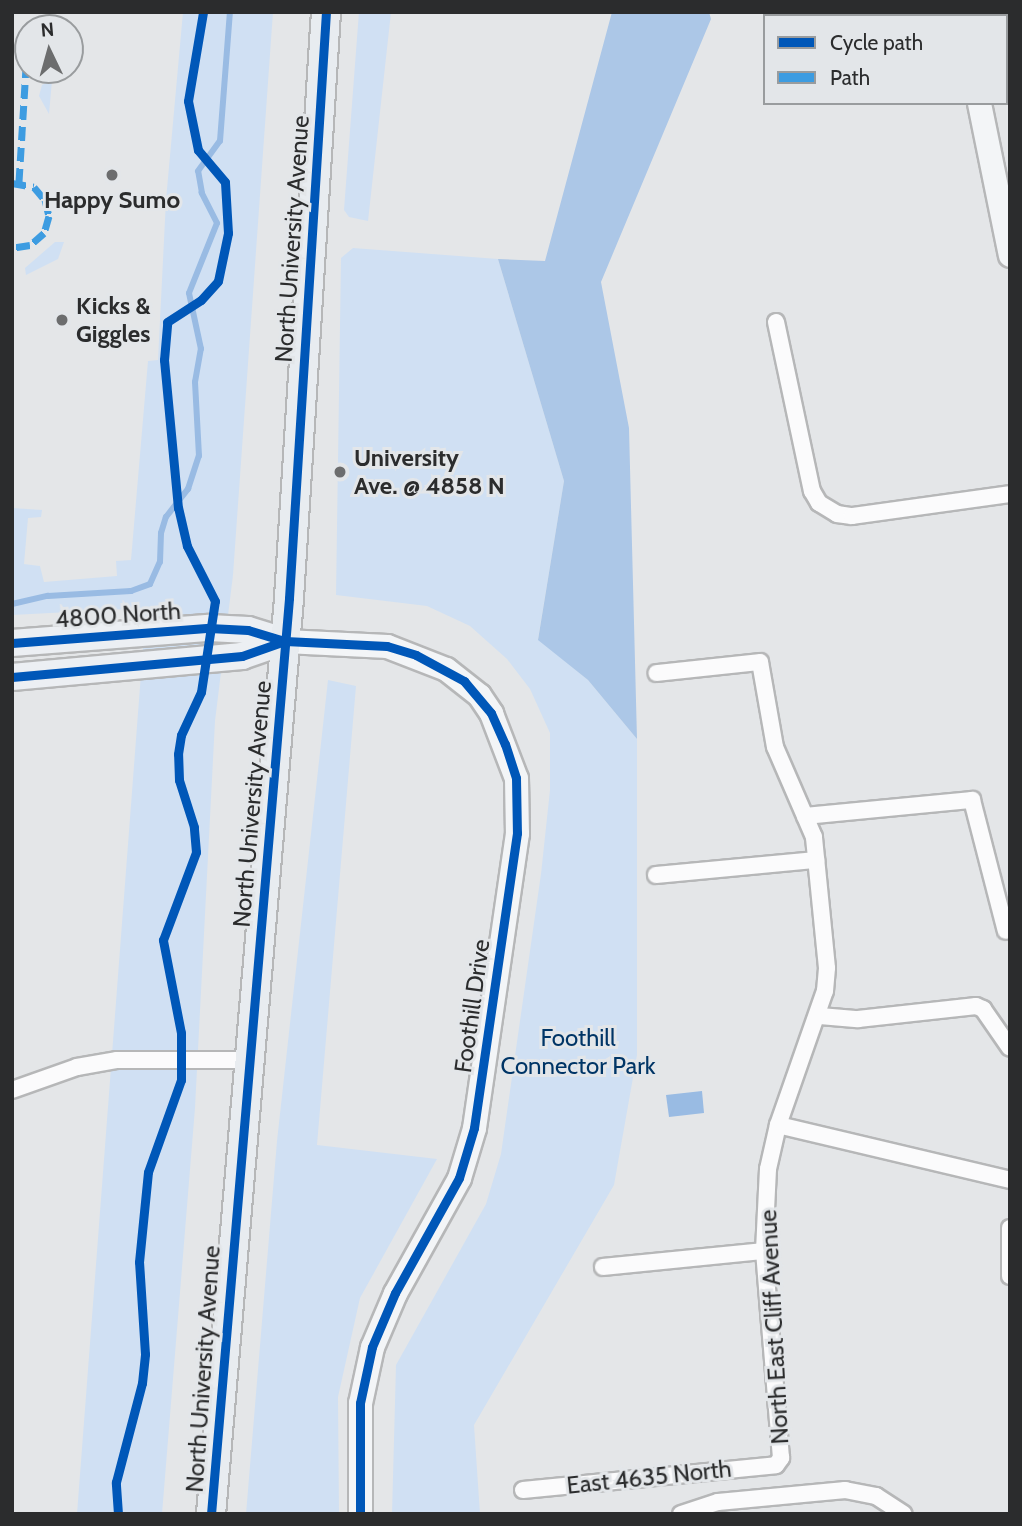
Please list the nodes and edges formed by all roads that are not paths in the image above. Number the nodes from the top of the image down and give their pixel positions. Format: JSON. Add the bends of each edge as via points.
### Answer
{"nodes":[{"id":1,"x":326,"y":12,"type":"edge"},
{"id":2,"x":979,"y":105,"type":"edge"},
{"id":3,"x":1010,"y":256,"type":"edge"},
{"id":4,"x":776,"y":322,"type":"dead end"},
{"id":5,"x":1010,"y":494,"type":"edge"},
{"id":6,"x":285,"y":641,"type":"junction"},
{"id":7,"x":12,"y":643,"type":"edge"},
{"id":8,"x":657,"y":673,"type":"dead end"},
{"id":9,"x":12,"y":677,"type":"edge"},
{"id":10,"x":805,"y":816,"type":"junction"},
{"id":11,"x":816,"y":860,"type":"junction"},
{"id":12,"x":656,"y":874,"type":"dead end"},
{"id":13,"x":1006,"y":931,"type":"dead end"},
{"id":14,"x":820,"y":1016,"type":"junction"},
{"id":15,"x":1010,"y":1048,"type":"edge"},
{"id":16,"x":250,"y":1060,"type":"junction"},
{"id":17,"x":12,"y":1090,"type":"edge"},
{"id":18,"x":778,"y":1125,"type":"junction"},
{"id":19,"x":1010,"y":1180,"type":"edge"},
{"id":20,"x":1010,"y":1228,"type":"edge"},
{"id":21,"x":764,"y":1251,"type":"junction"},
{"id":22,"x":603,"y":1267,"type":"dead end"},
{"id":23,"x":1010,"y":1276,"type":"edge"},
{"id":24,"x":776,"y":1465,"type":"joint"},
{"id":25,"x":523,"y":1490,"type":"dead end"},
{"id":26,"x":211,"y":1514,"type":"edge"},
{"id":27,"x":360,"y":1514,"type":"edge"},
{"id":28,"x":681,"y":1514,"type":"edge"},
{"id":29,"x":904,"y":1514,"type":"edge"}],
"edges":[{"from":1,"to":6,"type":"highway","name":"North University Avenue"},
{"from":2,"to":3,"type":"main road"},
{"from":4,"to":5,"type":"street","via":[[812,491],[819,503],[837,514]]},
{"from":6,"to":7,"type":"main road","name":"4800 North","via":[[248,630],[209,628]]},
{"from":6,"to":9,"type":"main road","name":"4800 North","via":[[242,656]]},
{"from":6,"to":16,"type":"highway","name":"North University Avenue"},
{"from":6,"to":27,"type":"main road","name":"Foothill Drive","via":[[387,646],[446,668],[479,695],[491,713],[516,778],[517,833],[474,1128],[459,1178],[385,1312],[372,1347],[360,1403]]},
{"from":8,"to":10,"type":"street","name":"North East Cliff Avenue","via":[[760,662],[775,747]]},
{"from":10,"to":11,"type":"street","name":"North East Cliff Avenue","via":[[814,837]]},
{"from":10,"to":13,"type":"street","via":[[972,800]]},
{"from":11,"to":12,"type":"street"},
{"from":11,"to":14,"type":"street","name":"North East Cliff Avenue","via":[[827,968]]},
{"from":14,"to":15,"type":"street","via":[[858,1019],[976,1006],[983,1009]]},
{"from":14,"to":18,"type":"street","name":"North East Cliff Avenue"},
{"from":16,"to":17,"type":"street","via":[[117,1060]]},
{"from":16,"to":26,"type":"highway","name":"North University Avenue"},
{"from":18,"to":19,"type":"street"},
{"from":18,"to":21,"type":"street","name":"North East Cliff Avenue","via":[[768,1169]]},
{"from":20,"to":23,"type":"street"},
{"from":21,"to":22,"type":"street"},
{"from":21,"to":24,"type":"street","name":"North East Cliff Avenue","via":[[782,1448]]},
{"from":24,"to":25,"type":"street","name":"East 4635 North"},
{"from":28,"to":29,"type":"street","via":[[718,1502],[845,1490],[876,1496]]}]}
